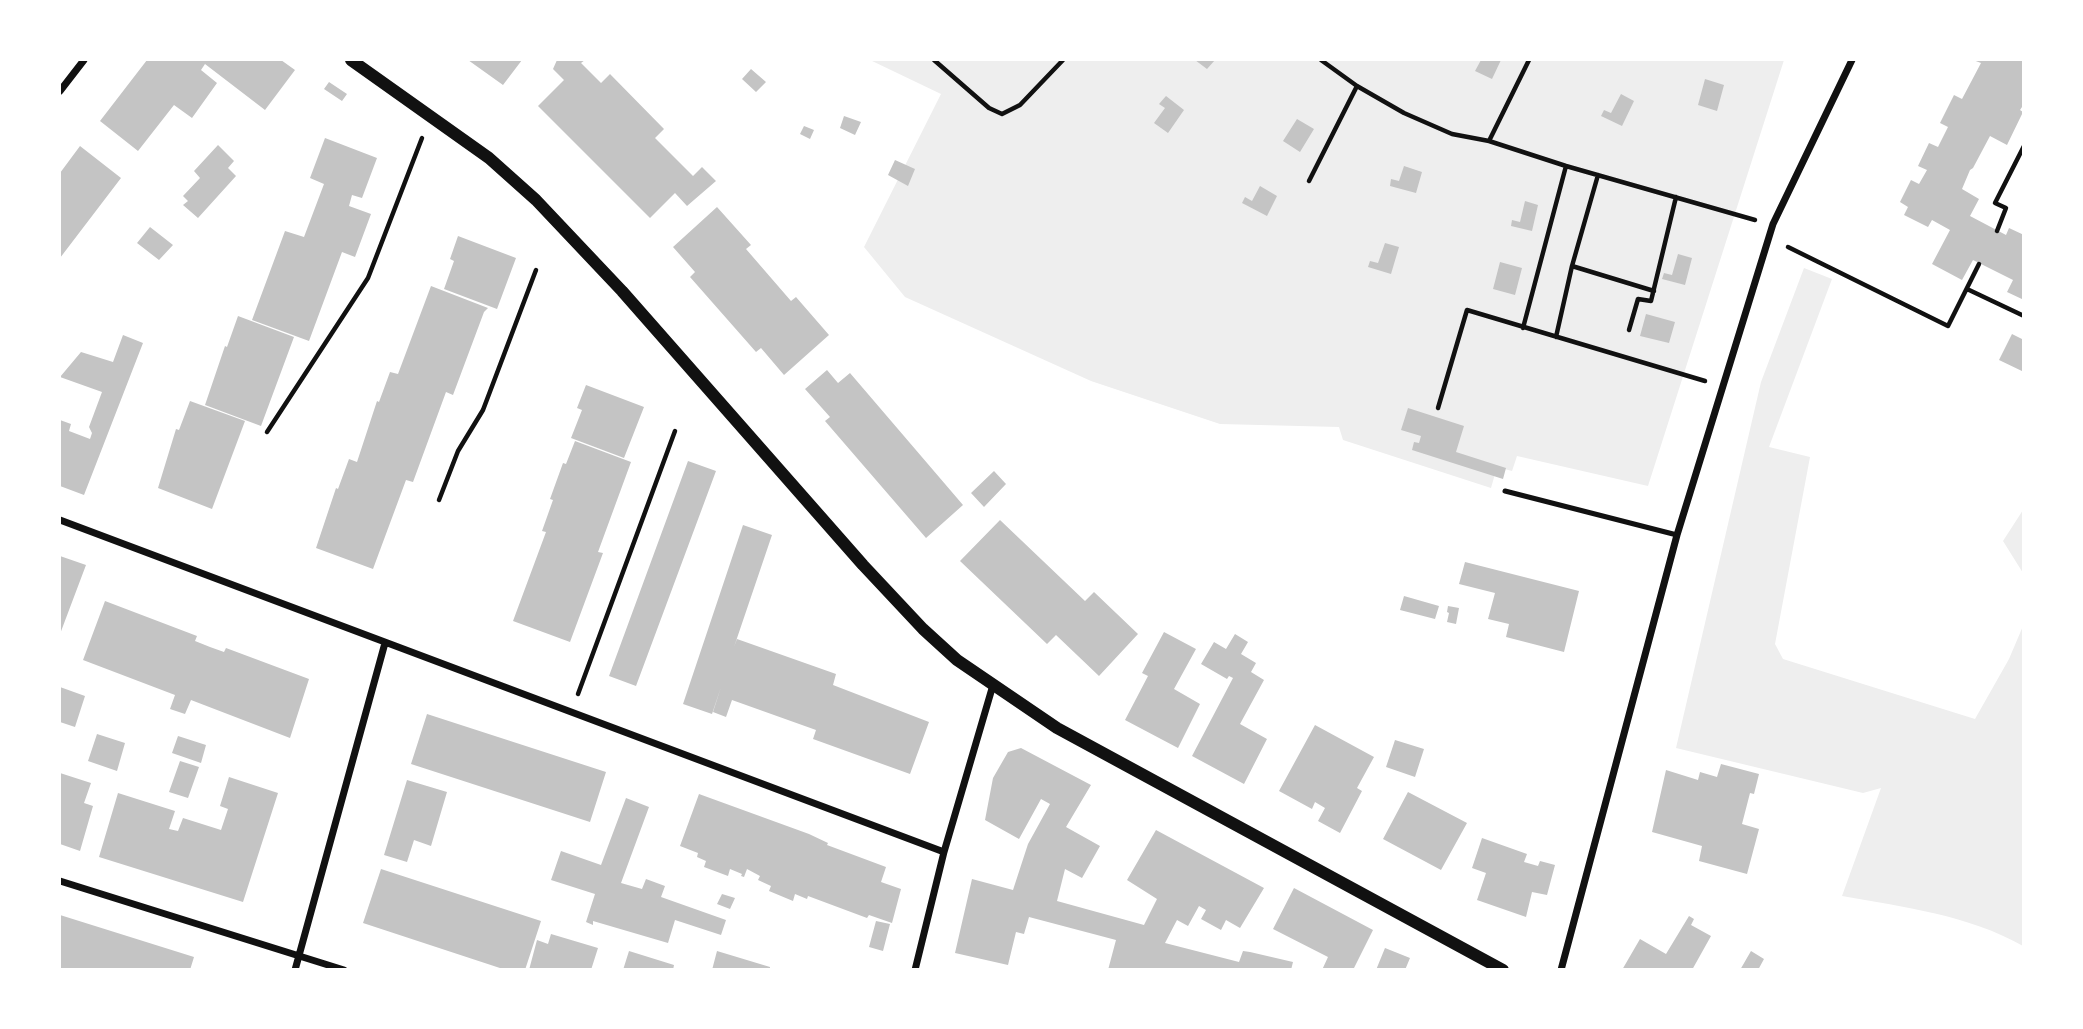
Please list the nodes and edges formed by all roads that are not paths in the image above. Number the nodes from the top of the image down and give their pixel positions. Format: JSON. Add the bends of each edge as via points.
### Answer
{"nodes":[{"id":1,"x":84,"y":60,"type":"edge"},
{"id":2,"x":351,"y":60,"type":"edge"},
{"id":3,"x":1852,"y":60,"type":"edge"},
{"id":4,"x":60,"y":91,"type":"edge"},
{"id":5,"x":1505,"y":491,"type":"dead end"},
{"id":6,"x":60,"y":520,"type":"edge"},
{"id":7,"x":1677,"y":535,"type":"junction"},
{"id":8,"x":384,"y":643,"type":"junction"},
{"id":9,"x":993,"y":685,"type":"junction"},
{"id":10,"x":944,"y":852,"type":"junction"},
{"id":11,"x":60,"y":880,"type":"edge"},
{"id":12,"x":299,"y":956,"type":"junction"},
{"id":13,"x":295,"y":970,"type":"edge"},
{"id":14,"x":344,"y":970,"type":"edge"},
{"id":15,"x":915,"y":970,"type":"edge"},
{"id":16,"x":1503,"y":970,"type":"edge"},
{"id":17,"x":1561,"y":970,"type":"edge"}],
"edges":[{"from":1,"to":4,"type":"street"},
{"from":2,"to":9,"type":"street","via":[[431,114],[536,200],[889,593],[957,660]]},
{"from":3,"to":7,"type":"street","via":[[1773,224]]},
{"from":5,"to":7,"type":"lane"},
{"from":6,"to":8,"type":"street"},
{"from":7,"to":17,"type":"street"},
{"from":8,"to":10,"type":"street"},
{"from":8,"to":12,"type":"street"},
{"from":9,"to":10,"type":"street"},
{"from":9,"to":16,"type":"street","via":[[1057,728]]},
{"from":10,"to":15,"type":"street"},
{"from":11,"to":12,"type":"street"},
{"from":12,"to":13,"type":"street"},
{"from":12,"to":14,"type":"street"}]}
